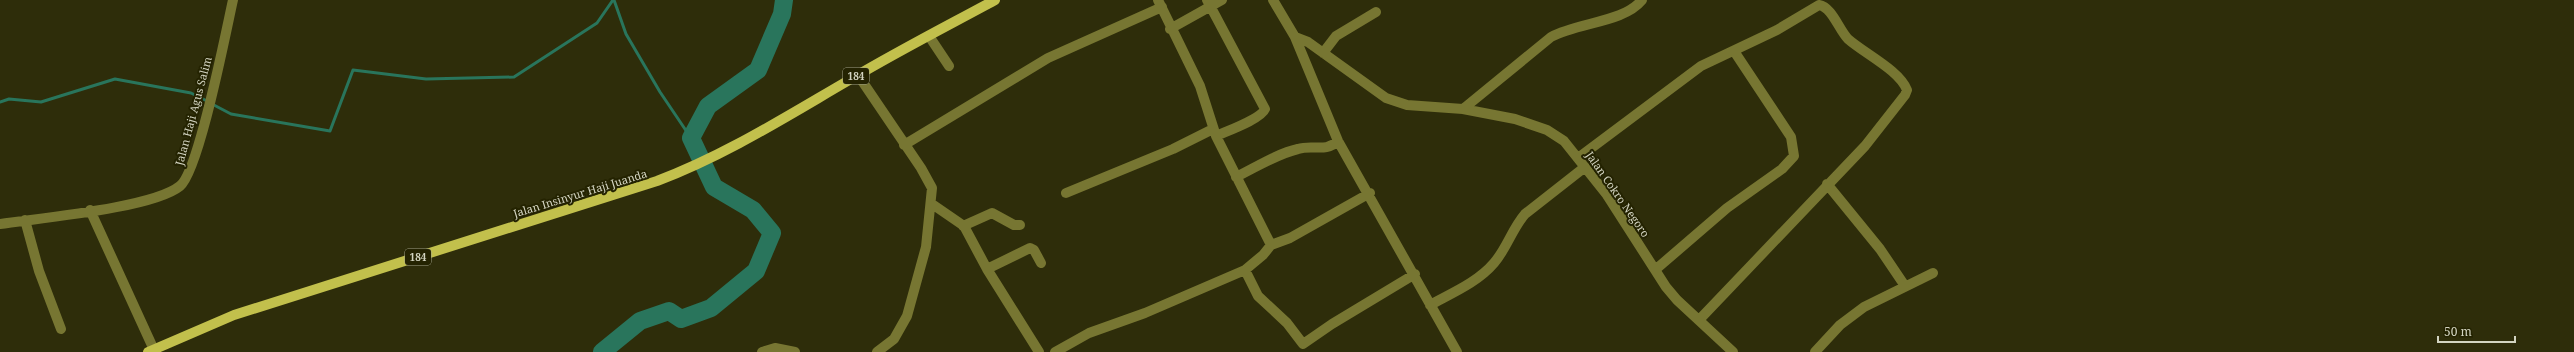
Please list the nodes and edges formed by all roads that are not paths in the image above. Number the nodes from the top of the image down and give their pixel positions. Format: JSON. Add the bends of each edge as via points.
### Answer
{"nodes":[{"id":1,"x":233,"y":0,"type":"edge"},
{"id":2,"x":995,"y":0,"type":"edge"},
{"id":3,"x":1222,"y":0,"type":"edge"},
{"id":4,"x":1273,"y":0,"type":"edge"},
{"id":5,"x":1642,"y":0,"type":"edge"},
{"id":6,"x":1208,"y":3,"type":"edge"},
{"id":7,"x":1160,"y":4,"type":"edge"},
{"id":8,"x":1376,"y":12,"type":"dead end"},
{"id":9,"x":1170,"y":29,"type":"junction"},
{"id":10,"x":930,"y":36,"type":"junction"},
{"id":11,"x":1295,"y":37,"type":"junction"},
{"id":12,"x":1734,"y":51,"type":"junction"},
{"id":13,"x":1323,"y":53,"type":"junction"},
{"id":14,"x":949,"y":66,"type":"dead end"},
{"id":15,"x":858,"y":75,"type":"junction"},
{"id":16,"x":1463,"y":108,"type":"junction"},
{"id":17,"x":1215,"y":132,"type":"junction"},
{"id":18,"x":1338,"y":141,"type":"junction"},
{"id":19,"x":904,"y":145,"type":"junction"},
{"id":20,"x":1578,"y":158,"type":"junction"},
{"id":21,"x":1585,"y":167,"type":"junction"},
{"id":22,"x":1236,"y":178,"type":"junction"},
{"id":23,"x":1827,"y":184,"type":"junction"},
{"id":24,"x":1066,"y":193,"type":"dead end"},
{"id":25,"x":1370,"y":193,"type":"junction"},
{"id":26,"x":932,"y":204,"type":"junction"},
{"id":27,"x":90,"y":210,"type":"junction"},
{"id":28,"x":25,"y":220,"type":"junction"},
{"id":29,"x":0,"y":224,"type":"edge"},
{"id":30,"x":1020,"y":225,"type":"dead end"},
{"id":31,"x":963,"y":226,"type":"junction"},
{"id":32,"x":1271,"y":245,"type":"junction"},
{"id":33,"x":1041,"y":263,"type":"dead end"},
{"id":34,"x":988,"y":269,"type":"junction"},
{"id":35,"x":1245,"y":270,"type":"junction"},
{"id":36,"x":1655,"y":270,"type":"junction"},
{"id":37,"x":1933,"y":272,"type":"dead end"},
{"id":38,"x":1415,"y":274,"type":"junction"},
{"id":39,"x":1905,"y":286,"type":"junction"},
{"id":40,"x":1430,"y":305,"type":"junction"},
{"id":41,"x":1699,"y":320,"type":"junction"},
{"id":42,"x":61,"y":329,"type":"dead end"},
{"id":43,"x":1305,"y":348,"type":"edge"},
{"id":44,"x":152,"y":351,"type":"edge"},
{"id":45,"x":762,"y":352,"type":"edge"},
{"id":46,"x":795,"y":352,"type":"edge"},
{"id":47,"x":878,"y":352,"type":"edge"},
{"id":48,"x":1039,"y":352,"type":"edge"},
{"id":49,"x":1055,"y":352,"type":"edge"},
{"id":50,"x":1457,"y":352,"type":"edge"},
{"id":51,"x":1733,"y":352,"type":"edge"},
{"id":52,"x":1815,"y":352,"type":"edge"}],
"edges":[{"from":1,"to":27,"type":"street","name":"Jalan Haji Agus Salim","via":[[191,170],[180,186],[166,194],[143,202]]},
{"from":2,"to":10,"type":"main road","name":"Jalan Insinyur Haji Juanda","number":"184"},
{"from":3,"to":6,"type":"street"},
{"from":4,"to":11,"type":"street"},
{"from":5,"to":16,"type":"street","via":[[1626,14],[1562,31],[1551,37]]},
{"from":6,"to":9,"type":"street"},
{"from":6,"to":17,"type":"street","via":[[1265,109],[1262,114],[1250,120]]},
{"from":7,"to":9,"type":"street"},
{"from":7,"to":19,"type":"street","via":[[1048,58]]},
{"from":8,"to":13,"type":"street","via":[[1336,36]]},
{"from":9,"to":17,"type":"street","via":[[1200,86]]},
{"from":10,"to":14,"type":"street"},
{"from":10,"to":15,"type":"main road","name":"Jalan Insinyur Haji Juanda","number":"184"},
{"from":11,"to":13,"type":"street","name":"Jalan Cokro Negoro","via":[[1308,42]]},
{"from":11,"to":18,"type":"street"},
{"from":12,"to":20,"type":"street","via":[[1713,59],[1690,73]]},
{"from":12,"to":23,"type":"street","via":[[1822,5],[1848,39],[1902,79],[1906,90],[1902,99],[1865,146]]},
{"from":12,"to":36,"type":"street","via":[[1791,137],[1794,156],[1782,169],[1727,208]]},
{"from":13,"to":16,"type":"street","name":"Jalan Cokro Negoro","via":[[1386,98],[1407,105]]},
{"from":15,"to":19,"type":"street"},
{"from":15,"to":44,"type":"main road","name":"Jalan Insinyur Haji Juanda","number":"184","via":[[718,156],[690,169],[234,315]]},
{"from":16,"to":20,"type":"street","name":"Jalan Cokro Negoro","via":[[1547,130],[1564,141]]},
{"from":17,"to":22,"type":"street"},
{"from":17,"to":24,"type":"street"},
{"from":18,"to":22,"type":"street","via":[[1332,148],[1298,148]]},
{"from":18,"to":25,"type":"street"},
{"from":19,"to":26,"type":"street","via":[[929,180]]},
{"from":20,"to":21,"type":"street","name":"Jalan Cokro Negoro"},
{"from":21,"to":36,"type":"street","name":"Jalan Cokro Negoro","via":[[1607,195]]},
{"from":21,"to":40,"type":"street","via":[[1525,214],[1517,223],[1495,263],[1487,271]]},
{"from":22,"to":32,"type":"street"},
{"from":23,"to":39,"type":"street","via":[[1876,244]]},
{"from":23,"to":41,"type":"street"},
{"from":25,"to":32,"type":"street","via":[[1290,238]]},
{"from":25,"to":38,"type":"street"},
{"from":26,"to":31,"type":"street"},
{"from":26,"to":47,"type":"street","via":[[926,247],[907,316],[894,339]]},
{"from":27,"to":28,"type":"street","name":"Jalan Haji Agus Salim"},
{"from":27,"to":44,"type":"street"},
{"from":28,"to":29,"type":"street","name":"Jalan Haji Agus Salim"},
{"from":28,"to":42,"type":"street","via":[[39,271]]},
{"from":30,"to":31,"type":"street","via":[[1014,225],[992,213]]},
{"from":31,"to":34,"type":"street"},
{"from":32,"to":35,"type":"street","via":[[1264,255]]},
{"from":33,"to":34,"type":"street","via":[[1030,248]]},
{"from":34,"to":48,"type":"street"},
{"from":35,"to":43,"type":"street","via":[[1258,296],[1287,322]]},
{"from":35,"to":49,"type":"street","via":[[1152,310],[1089,333]]},
{"from":36,"to":41,"type":"street","name":"Jalan Cokro Negoro","via":[[1677,300]]},
{"from":37,"to":39,"type":"street"},
{"from":38,"to":40,"type":"street"},
{"from":38,"to":43,"type":"street","via":[[1332,324]]},
{"from":39,"to":52,"type":"street","via":[[1851,315]]},
{"from":40,"to":50,"type":"street"},
{"from":41,"to":51,"type":"street","name":"Jalan Cokro Negoro"},
{"from":45,"to":46,"type":"street","via":[[775,348]]}]}
